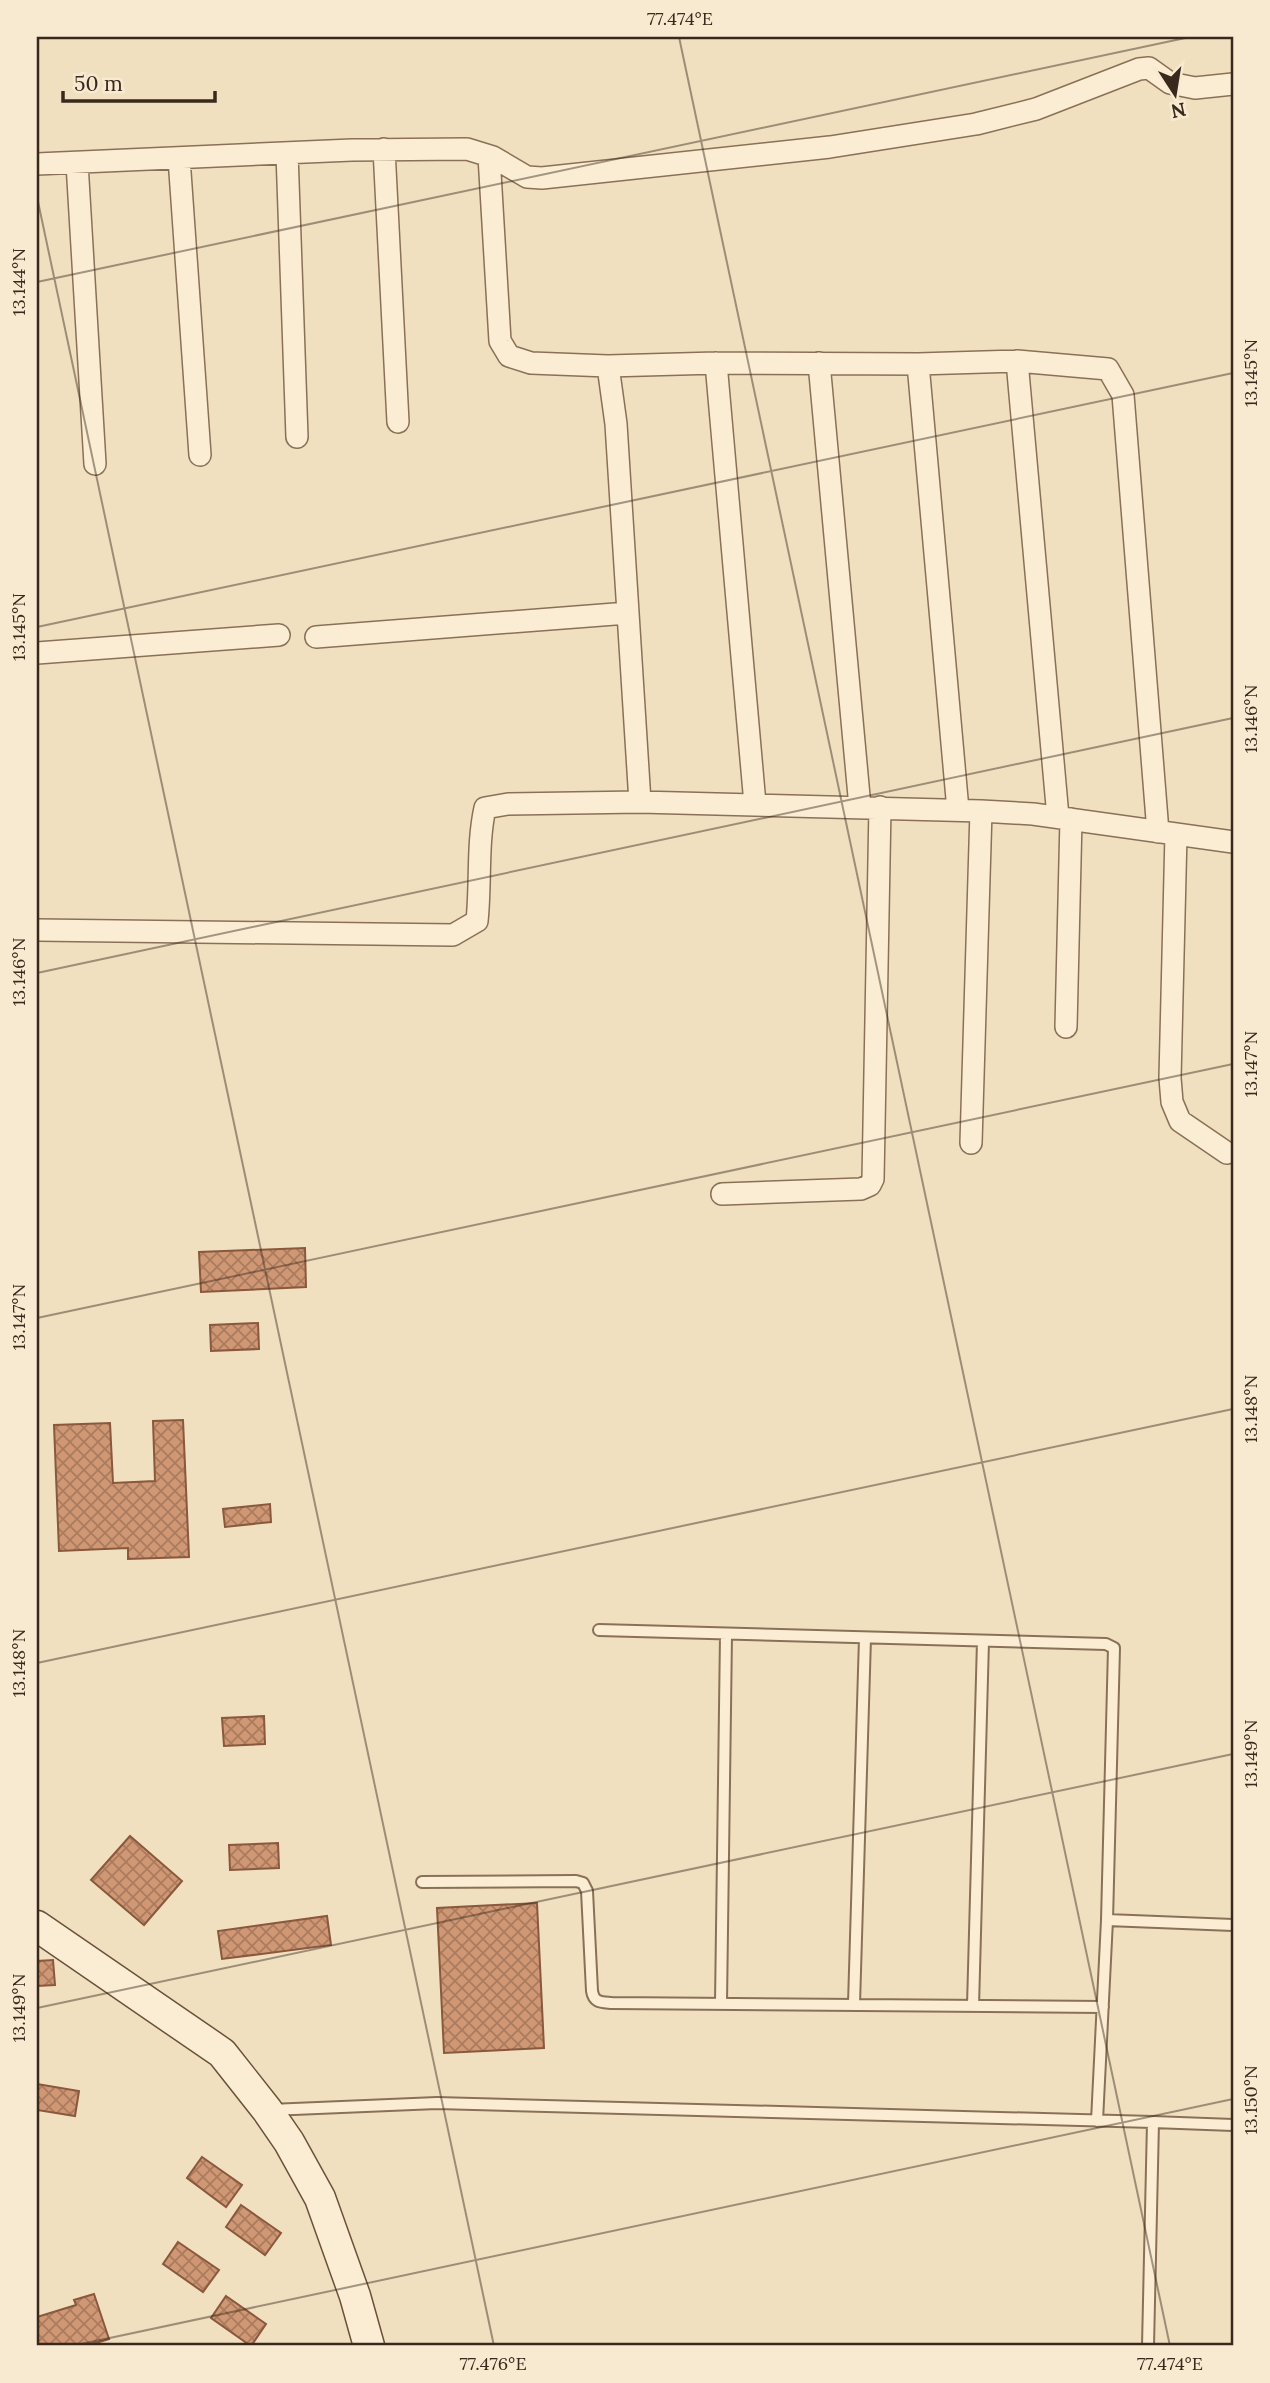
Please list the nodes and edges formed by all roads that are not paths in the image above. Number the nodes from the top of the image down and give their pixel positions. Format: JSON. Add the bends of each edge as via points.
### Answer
{"nodes":[{"id":1,"x":1233,"y":85,"type":"edge"},
{"id":2,"x":384,"y":149,"type":"junction"},
{"id":3,"x":287,"y":153,"type":"junction"},
{"id":4,"x":489,"y":156,"type":"junction"},
{"id":5,"x":179,"y":158,"type":"junction"},
{"id":6,"x":77,"y":163,"type":"junction"},
{"id":7,"x":37,"y":164,"type":"edge"},
{"id":8,"x":1017,"y":361,"type":"junction"},
{"id":9,"x":716,"y":363,"type":"junction"},
{"id":10,"x":819,"y":363,"type":"junction"},
{"id":11,"x":918,"y":364,"type":"junction"},
{"id":12,"x":608,"y":366,"type":"junction"},
{"id":13,"x":398,"y":422,"type":"dead end"},
{"id":14,"x":297,"y":437,"type":"dead end"},
{"id":15,"x":200,"y":455,"type":"dead end"},
{"id":16,"x":95,"y":464,"type":"dead end"},
{"id":17,"x":628,"y":613,"type":"junction"},
{"id":18,"x":279,"y":635,"type":"dead end"},
{"id":19,"x":316,"y":637,"type":"dead end"},
{"id":20,"x":37,"y":653,"type":"edge"},
{"id":21,"x":640,"y":802,"type":"junction"},
{"id":22,"x":755,"y":804,"type":"junction"},
{"id":23,"x":870,"y":807,"type":"junction"},
{"id":24,"x":958,"y":810,"type":"junction"},
{"id":25,"x":981,"y":811,"type":"junction"},
{"id":26,"x":1065,"y":818,"type":"junction"},
{"id":27,"x":1167,"y":833,"type":"junction"},
{"id":28,"x":1233,"y":842,"type":"edge"},
{"id":29,"x":37,"y":930,"type":"edge"},
{"id":30,"x":1066,"y":1027,"type":"dead end"},
{"id":31,"x":971,"y":1143,"type":"dead end"},
{"id":32,"x":1227,"y":1153,"type":"dead end"},
{"id":33,"x":722,"y":1194,"type":"dead end"},
{"id":34,"x":599,"y":1630,"type":"dead end"},
{"id":35,"x":726,"y":1635,"type":"junction"},
{"id":36,"x":865,"y":1638,"type":"junction"},
{"id":37,"x":983,"y":1642,"type":"junction"},
{"id":38,"x":422,"y":1882,"type":"dead end"},
{"id":39,"x":1107,"y":1920,"type":"junction"},
{"id":40,"x":1233,"y":1924,"type":"edge"},
{"id":41,"x":37,"y":1926,"type":"edge"},
{"id":42,"x":722,"y":2003,"type":"junction"},
{"id":43,"x":854,"y":2004,"type":"junction"},
{"id":44,"x":973,"y":2006,"type":"junction"},
{"id":45,"x":1103,"y":2007,"type":"junction"},
{"id":46,"x":267,"y":2110,"type":"junction"},
{"id":47,"x":1097,"y":2121,"type":"junction"},
{"id":48,"x":1153,"y":2122,"type":"junction"},
{"id":49,"x":1233,"y":2124,"type":"edge"},
{"id":50,"x":369,"y":2346,"type":"edge"},
{"id":51,"x":1149,"y":2346,"type":"edge"}],
"edges":[{"from":1,"to":4,"type":"street","via":[[1195,88],[1170,83],[1149,68],[1139,69],[1036,109],[976,124],[830,146],[542,178],[527,177]]},
{"from":2,"to":3,"type":"street"},
{"from":2,"to":4,"type":"street","via":[[467,149]]},
{"from":2,"to":13,"type":"street"},
{"from":3,"to":5,"type":"street"},
{"from":3,"to":14,"type":"street"},
{"from":4,"to":12,"type":"street","via":[[500,341],[509,356],[531,363]]},
{"from":5,"to":6,"type":"street"},
{"from":5,"to":15,"type":"street"},
{"from":6,"to":7,"type":"street"},
{"from":6,"to":16,"type":"street"},
{"from":8,"to":11,"type":"street"},
{"from":8,"to":26,"type":"street"},
{"from":8,"to":27,"type":"street","via":[[1108,369],[1124,395]]},
{"from":9,"to":10,"type":"street"},
{"from":9,"to":12,"type":"street"},
{"from":9,"to":22,"type":"street"},
{"from":10,"to":11,"type":"street"},
{"from":10,"to":23,"type":"street"},
{"from":11,"to":24,"type":"street"},
{"from":12,"to":17,"type":"street"},
{"from":17,"to":19,"type":"street"},
{"from":17,"to":21,"type":"street"},
{"from":18,"to":20,"type":"street"},
{"from":21,"to":22,"type":"street"},
{"from":21,"to":29,"type":"street","via":[[485,808],[477,921],[453,935]]},
{"from":22,"to":23,"type":"street"},
{"from":23,"to":24,"type":"street"},
{"from":23,"to":33,"type":"street","via":[[873,1179],[861,1189]]},
{"from":24,"to":25,"type":"street"},
{"from":25,"to":26,"type":"street"},
{"from":25,"to":31,"type":"street"},
{"from":26,"to":27,"type":"street"},
{"from":26,"to":30,"type":"street"},
{"from":27,"to":28,"type":"street"},
{"from":27,"to":32,"type":"street","via":[[1172,1102],[1180,1121]]},
{"from":34,"to":35,"type":"lane"},
{"from":35,"to":36,"type":"lane"},
{"from":35,"to":42,"type":"lane"},
{"from":36,"to":37,"type":"lane"},
{"from":36,"to":43,"type":"lane"},
{"from":37,"to":39,"type":"lane","via":[[1106,1644],[1114,1648]]},
{"from":37,"to":44,"type":"lane"},
{"from":38,"to":42,"type":"lane","via":[[583,1883],[596,2001]]},
{"from":39,"to":40,"type":"lane"},
{"from":39,"to":45,"type":"lane"},
{"from":41,"to":46,"type":"street","via":[[222,2053]]},
{"from":42,"to":43,"type":"lane"},
{"from":43,"to":44,"type":"lane"},
{"from":44,"to":45,"type":"lane"},
{"from":45,"to":47,"type":"lane"},
{"from":46,"to":47,"type":"lane","via":[[437,2103]]},
{"from":46,"to":50,"type":"street","via":[[320,2198]]},
{"from":47,"to":48,"type":"lane"},
{"from":48,"to":49,"type":"lane"},
{"from":48,"to":51,"type":"lane"}]}
